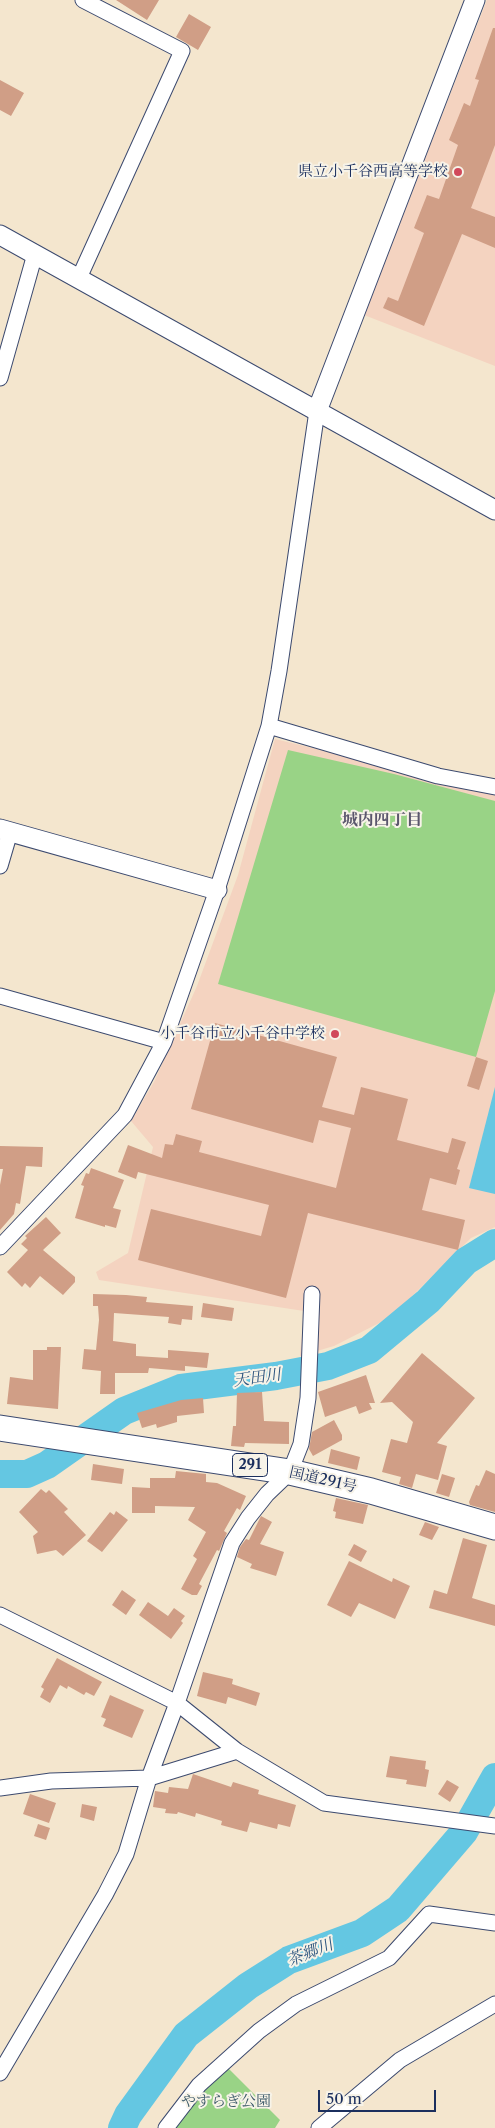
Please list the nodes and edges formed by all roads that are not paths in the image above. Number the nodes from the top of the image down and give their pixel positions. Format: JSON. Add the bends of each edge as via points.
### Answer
{"nodes":[{"id":1,"x":84,"y":0,"type":"edge"},
{"id":2,"x":475,"y":0,"type":"edge"},
{"id":3,"x":0,"y":235,"type":"edge"},
{"id":4,"x":35,"y":254,"type":"junction"},
{"id":5,"x":79,"y":278,"type":"junction"},
{"id":6,"x":0,"y":378,"type":"edge"},
{"id":7,"x":317,"y":411,"type":"junction"},
{"id":8,"x":495,"y":510,"type":"edge"},
{"id":9,"x":268,"y":726,"type":"junction"},
{"id":10,"x":495,"y":787,"type":"edge"},
{"id":11,"x":5,"y":830,"type":"edge"},
{"id":12,"x":0,"y":866,"type":"edge"},
{"id":13,"x":217,"y":890,"type":"junction"},
{"id":14,"x":0,"y":996,"type":"edge"},
{"id":15,"x":164,"y":1042,"type":"junction"},
{"id":16,"x":0,"y":1247,"type":"edge"},
{"id":17,"x":312,"y":1294,"type":"dead end"},
{"id":18,"x":0,"y":1428,"type":"edge"},
{"id":19,"x":290,"y":1472,"type":"junction"},
{"id":20,"x":495,"y":1527,"type":"edge"},
{"id":21,"x":0,"y":1615,"type":"edge"},
{"id":22,"x":177,"y":1703,"type":"junction"},
{"id":23,"x":237,"y":1751,"type":"junction"},
{"id":24,"x":149,"y":1778,"type":"junction"},
{"id":25,"x":0,"y":1788,"type":"edge"},
{"id":26,"x":490,"y":1825,"type":"edge"},
{"id":27,"x":495,"y":1923,"type":"edge"},
{"id":28,"x":495,"y":2004,"type":"edge"},
{"id":29,"x":0,"y":2073,"type":"edge"},
{"id":30,"x":166,"y":2128,"type":"edge"},
{"id":31,"x":318,"y":2128,"type":"edge"}],
"edges":[{"from":1,"to":5,"type":"street","via":[[182,50]]},
{"from":2,"to":7,"type":"street"},
{"from":3,"to":4,"type":"street"},
{"from":4,"to":5,"type":"street"},
{"from":4,"to":6,"type":"street"},
{"from":5,"to":7,"type":"street"},
{"from":7,"to":8,"type":"street"},
{"from":7,"to":9,"type":"street"},
{"from":9,"to":10,"type":"street","via":[[438,776]]},
{"from":9,"to":13,"type":"street"},
{"from":11,"to":12,"type":"street"},
{"from":11,"to":13,"type":"street"},
{"from":13,"to":15,"type":"street"},
{"from":14,"to":15,"type":"street"},
{"from":15,"to":16,"type":"street","via":[[125,1115]]},
{"from":17,"to":19,"type":"street","via":[[308,1398],[301,1444]]},
{"from":18,"to":19,"type":"highway","name":"国道291号","number":"291"},
{"from":19,"to":20,"type":"highway","name":"国道291号","number":"291","via":[[371,1491]]},
{"from":19,"to":22,"type":"street","via":[[252,1512],[232,1543]]},
{"from":21,"to":22,"type":"street"},
{"from":22,"to":23,"type":"street"},
{"from":22,"to":24,"type":"street"},
{"from":23,"to":24,"type":"street"},
{"from":23,"to":26,"type":"street","via":[[324,1803]]},
{"from":24,"to":25,"type":"street","via":[[51,1781]]},
{"from":24,"to":29,"type":"street","via":[[126,1854],[106,1895]]},
{"from":27,"to":30,"type":"street","via":[[429,1914],[389,1958],[296,2004],[259,2031],[199,2085]]},
{"from":28,"to":31,"type":"street","via":[[400,2060]]}]}
